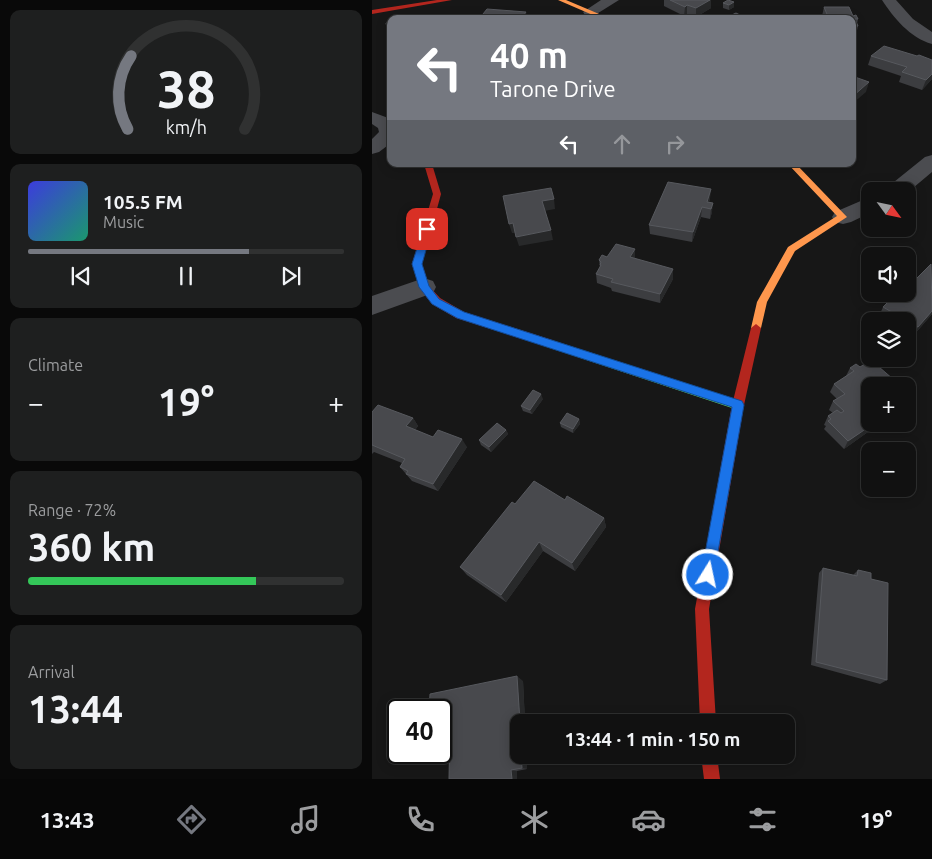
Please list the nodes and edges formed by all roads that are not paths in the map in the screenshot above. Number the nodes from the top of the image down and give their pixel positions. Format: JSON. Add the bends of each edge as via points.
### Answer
{"nodes":[{"id":1,"x":449,"y":0,"type":"edge"},
{"id":2,"x":560,"y":0,"type":"edge"},
{"id":3,"x":612,"y":0,"type":"edge"},
{"id":4,"x":889,"y":0,"type":"edge"},
{"id":5,"x":372,"y":12,"type":"edge"},
{"id":6,"x":590,"y":12,"type":"junction"},
{"id":7,"x":598,"y":15,"type":"edge"},
{"id":8,"x":932,"y":39,"type":"edge"},
{"id":9,"x":372,"y":118,"type":"edge"},
{"id":10,"x":387,"y":125,"type":"edge"},
{"id":11,"x":932,"y":161,"type":"edge"},
{"id":12,"x":429,"y":167,"type":"edge"},
{"id":13,"x":795,"y":167,"type":"edge"},
{"id":14,"x":907,"y":182,"type":"edge"},
{"id":15,"x":861,"y":208,"type":"edge"},
{"id":16,"x":843,"y":217,"type":"junction"},
{"id":17,"x":424,"y":287,"type":"junction"},
{"id":18,"x":372,"y":306,"type":"edge"},
{"id":19,"x":738,"y":405,"type":"junction"},
{"id":20,"x":708,"y":714,"type":"edge"},
{"id":21,"x":710,"y":764,"type":"edge"},
{"id":22,"x":712,"y":779,"type":"edge"}],
"edges":[{"from":1,"to":5,"type":"street"},
{"from":2,"to":6,"type":"street"},
{"from":3,"to":6,"type":"street"},
{"from":4,"to":8,"type":"street","via":[[898,14]]},
{"from":6,"to":7,"type":"street"},
{"from":9,"to":10,"type":"street"},
{"from":11,"to":14,"type":"street"},
{"from":12,"to":17,"type":"street","via":[[438,194],[417,264]]},
{"from":13,"to":16,"type":"street"},
{"from":15,"to":16,"type":"street"},
{"from":16,"to":19,"type":"street","via":[[791,248],[762,302]]},
{"from":17,"to":18,"type":"street"},
{"from":17,"to":19,"type":"street","via":[[436,301],[460,315]]},
{"from":19,"to":20,"type":"street","via":[[702,609]]},
{"from":21,"to":22,"type":"street"}]}
